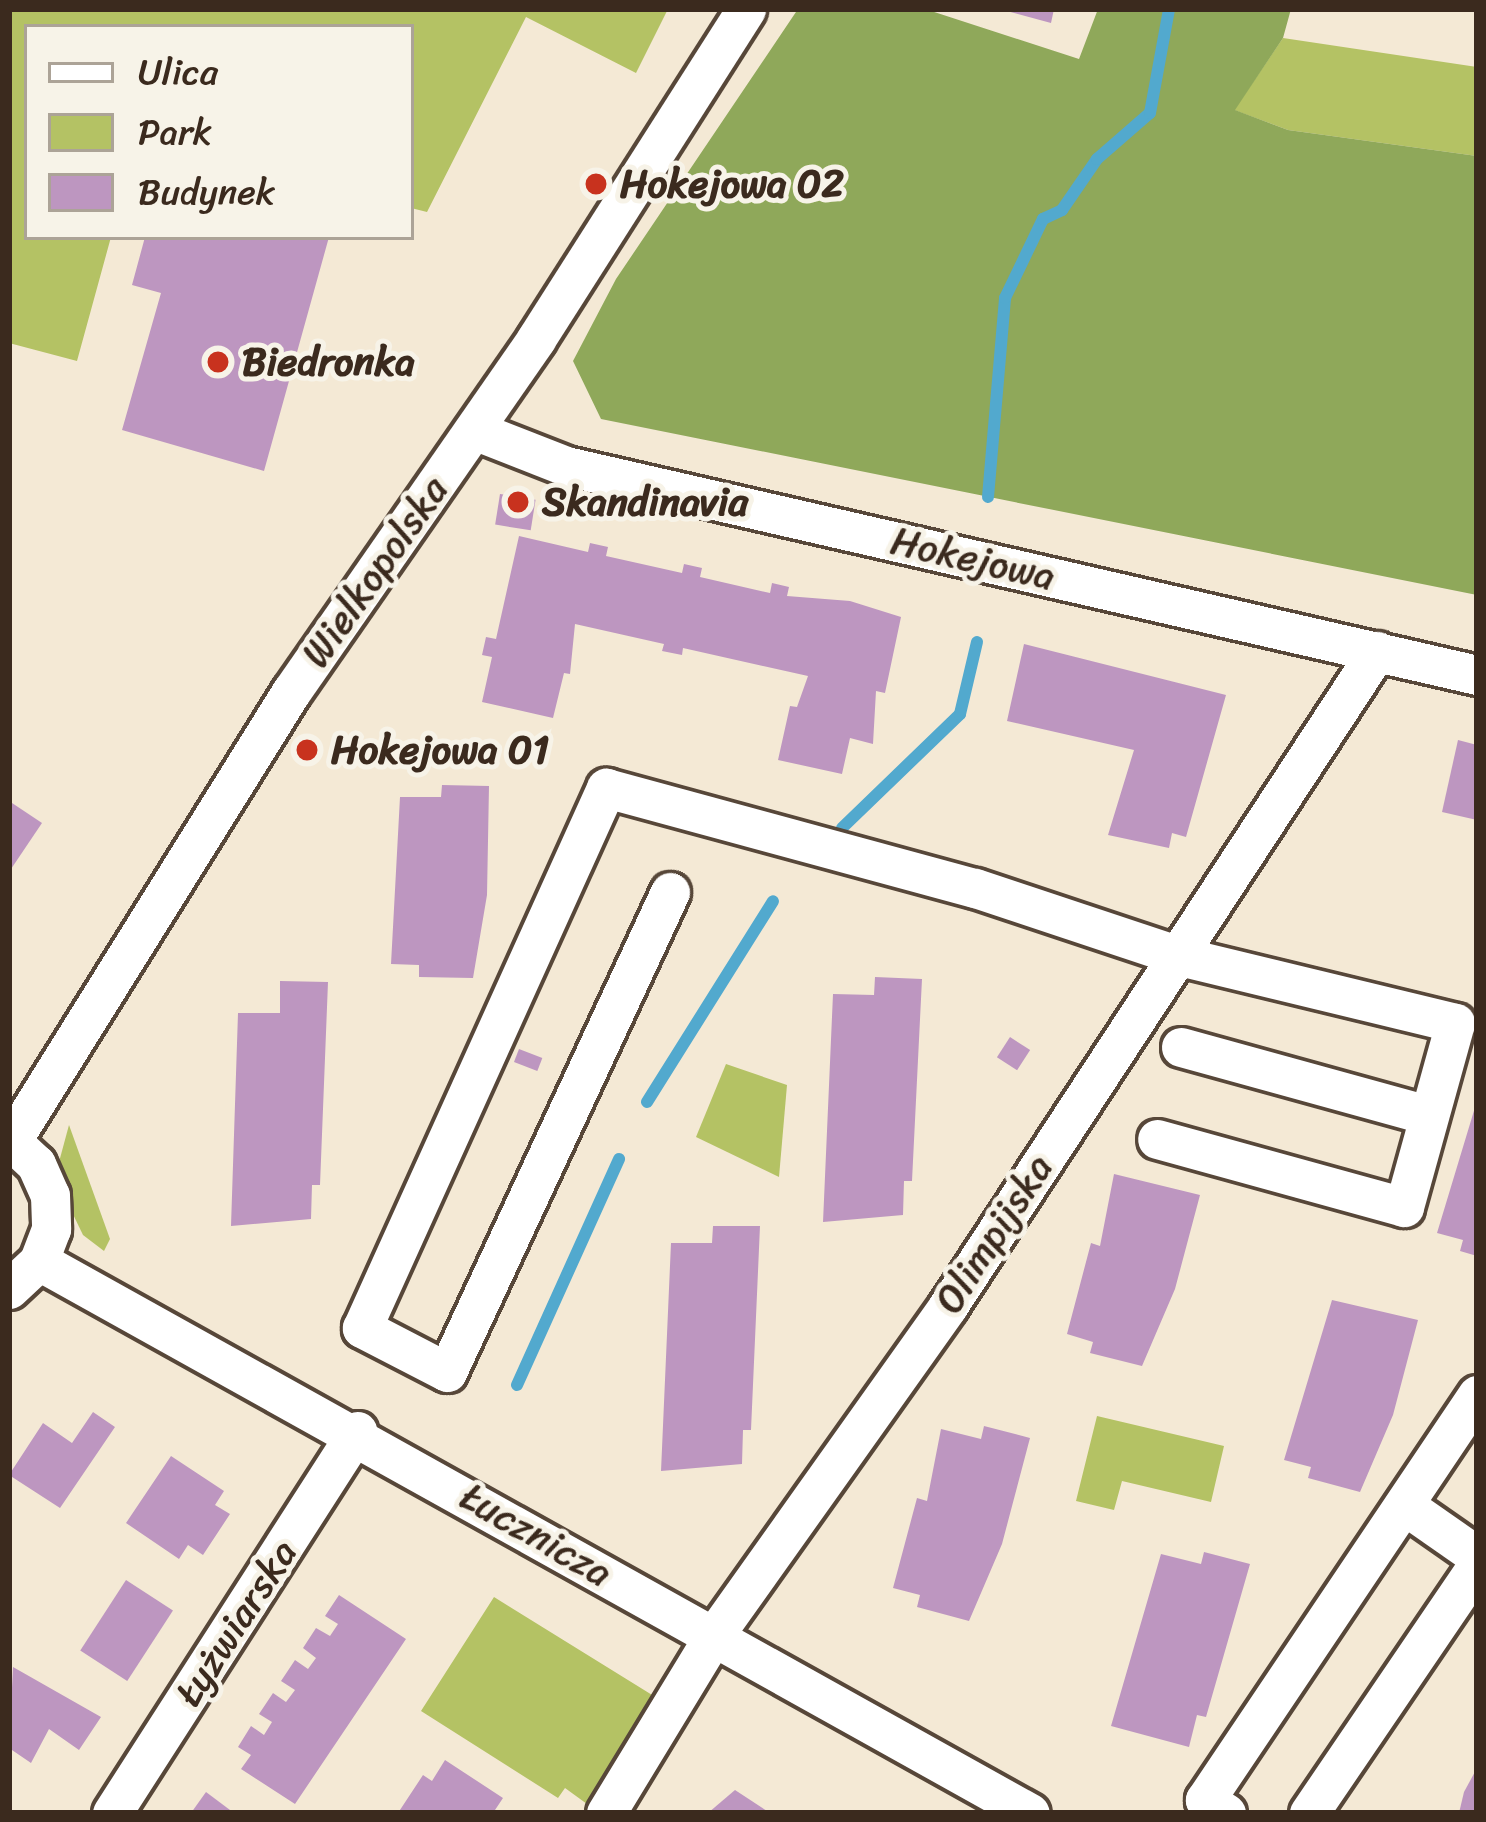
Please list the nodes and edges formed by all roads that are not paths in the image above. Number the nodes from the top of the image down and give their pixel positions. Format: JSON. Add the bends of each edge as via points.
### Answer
{"nodes":[{"id":1,"x":746,"y":9,"type":"edge"},
{"id":2,"x":474,"y":430,"type":"junction"},
{"id":3,"x":1376,"y":651,"type":"junction"},
{"id":4,"x":1477,"y":675,"type":"edge"},
{"id":5,"x":670,"y":892,"type":"dead end"},
{"id":6,"x":1180,"y":956,"type":"junction"},
{"id":7,"x":1466,"y":1026,"type":"edge"},
{"id":8,"x":1181,"y":1047,"type":"dead end"},
{"id":9,"x":1428,"y":1114,"type":"junction"},
{"id":10,"x":1157,"y":1139,"type":"dead end"},
{"id":11,"x":10,"y":1140,"type":"edge"},
{"id":12,"x":40,"y":1261,"type":"junction"},
{"id":13,"x":9,"y":1289,"type":"edge"},
{"id":14,"x":1477,"y":1395,"type":"edge"},
{"id":15,"x":357,"y":1431,"type":"junction"},
{"id":16,"x":1404,"y":1504,"type":"junction"},
{"id":17,"x":1477,"y":1556,"type":"edge"},
{"id":18,"x":1477,"y":1566,"type":"edge"},
{"id":19,"x":713,"y":1637,"type":"junction"},
{"id":20,"x":112,"y":1813,"type":"edge"},
{"id":21,"x":606,"y":1813,"type":"edge"},
{"id":22,"x":1030,"y":1813,"type":"edge"},
{"id":23,"x":1226,"y":1813,"type":"edge"},
{"id":24,"x":1309,"y":1813,"type":"edge"}],
"edges":[{"from":1,"to":2,"type":"street","name":"Wielkopolska"},
{"from":2,"to":3,"type":"street","name":"Hokejowa","via":[[566,466]]},
{"from":2,"to":11,"type":"street","name":"Wielkopolska","via":[[291,692]]},
{"from":3,"to":4,"type":"street","name":"Hokejowa"},
{"from":3,"to":6,"type":"street","name":"Olimpijska"},
{"from":5,"to":6,"type":"street","via":[[446,1372],[362,1328],[606,788],[975,888]]},
{"from":6,"to":7,"type":"street"},
{"from":6,"to":19,"type":"street","name":"Olimpijska","via":[[837,1468]]},
{"from":7,"to":9,"type":"street"},
{"from":8,"to":9,"type":"street"},
{"from":9,"to":10,"type":"street","via":[[1404,1207]]},
{"from":11,"to":12,"type":"street","via":[[36,1164],[50,1195],[51,1229]]},
{"from":12,"to":13,"type":"street"},
{"from":12,"to":15,"type":"street","name":"Łucznicza"},
{"from":14,"to":16,"type":"street"},
{"from":15,"to":19,"type":"street","name":"Łucznicza"},
{"from":15,"to":20,"type":"street","name":"Łyżwiarska"},
{"from":16,"to":17,"type":"street"},
{"from":16,"to":23,"type":"street","via":[[1205,1800]]},
{"from":18,"to":24,"type":"street"},
{"from":19,"to":21,"type":"street","name":"Olimpijska"},
{"from":19,"to":22,"type":"street","name":"Łucznicza"}]}
